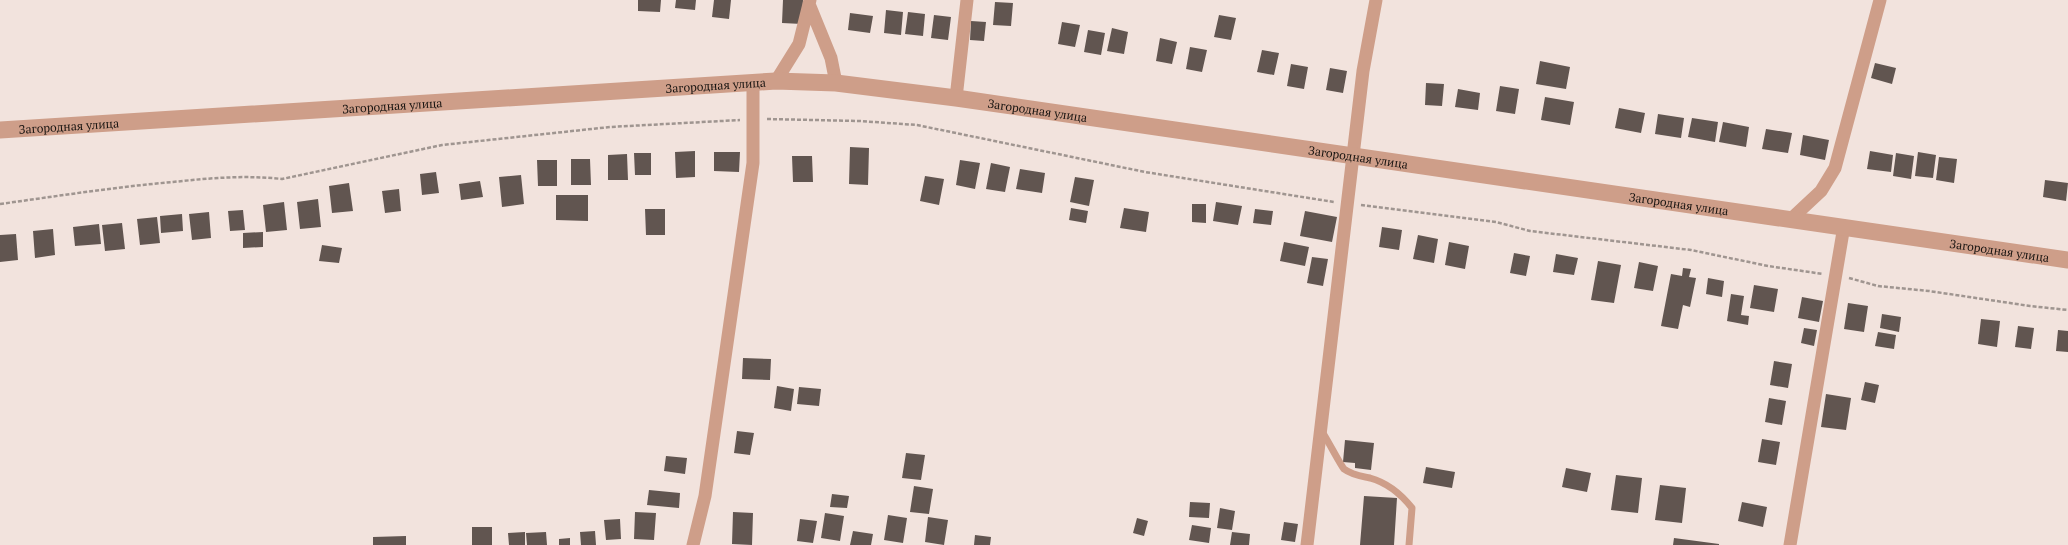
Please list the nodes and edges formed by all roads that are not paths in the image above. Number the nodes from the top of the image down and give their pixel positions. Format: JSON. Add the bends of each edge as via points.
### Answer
{"nodes":[{"id":1,"x":967,"y":0,"type":"edge"},
{"id":2,"x":1376,"y":0,"type":"edge"},
{"id":3,"x":1880,"y":0,"type":"edge"},
{"id":4,"x":809,"y":2,"type":"edge"},
{"id":5,"x":776,"y":81,"type":"junction"},
{"id":6,"x":753,"y":83,"type":"junction"},
{"id":7,"x":836,"y":83,"type":"junction"},
{"id":8,"x":956,"y":98,"type":"junction"},
{"id":9,"x":0,"y":130,"type":"edge"},
{"id":10,"x":1353,"y":156,"type":"junction"},
{"id":11,"x":1791,"y":219,"type":"junction"},
{"id":12,"x":1844,"y":226,"type":"junction"},
{"id":13,"x":2068,"y":260,"type":"edge"},
{"id":14,"x":1321,"y":429,"type":"junction"},
{"id":15,"x":693,"y":545,"type":"edge"},
{"id":16,"x":1307,"y":545,"type":"edge"},
{"id":17,"x":1409,"y":545,"type":"edge"},
{"id":18,"x":1790,"y":545,"type":"edge"}],
"edges":[{"from":1,"to":8,"type":"street"},
{"from":2,"to":10,"type":"street","via":[[1363,71]]},
{"from":3,"to":11,"type":"street","via":[[1835,168],[1821,191]]},
{"from":4,"to":5,"type":"street","via":[[799,44]]},
{"from":4,"to":7,"type":"street","via":[[831,58]]},
{"from":5,"to":6,"type":"street","name":"Загородная улица"},
{"from":5,"to":7,"type":"street","name":"Загородная улица"},
{"from":6,"to":9,"type":"street","name":"Загородная улица"},
{"from":6,"to":15,"type":"street","via":[[753,163],[705,496]]},
{"from":7,"to":8,"type":"street","name":"Загородная улица"},
{"from":8,"to":10,"type":"street","name":"Загородная улица"},
{"from":10,"to":11,"type":"street","name":"Загородная улица"},
{"from":10,"to":14,"type":"street"},
{"from":11,"to":12,"type":"street","name":"Загородная улица"},
{"from":12,"to":13,"type":"street","name":"Загородная улица"},
{"from":12,"to":18,"type":"street"},
{"from":14,"to":16,"type":"street"},
{"from":14,"to":17,"type":"lane","via":[[1343,468],[1352,474],[1388,485],[1412,508]]}]}
